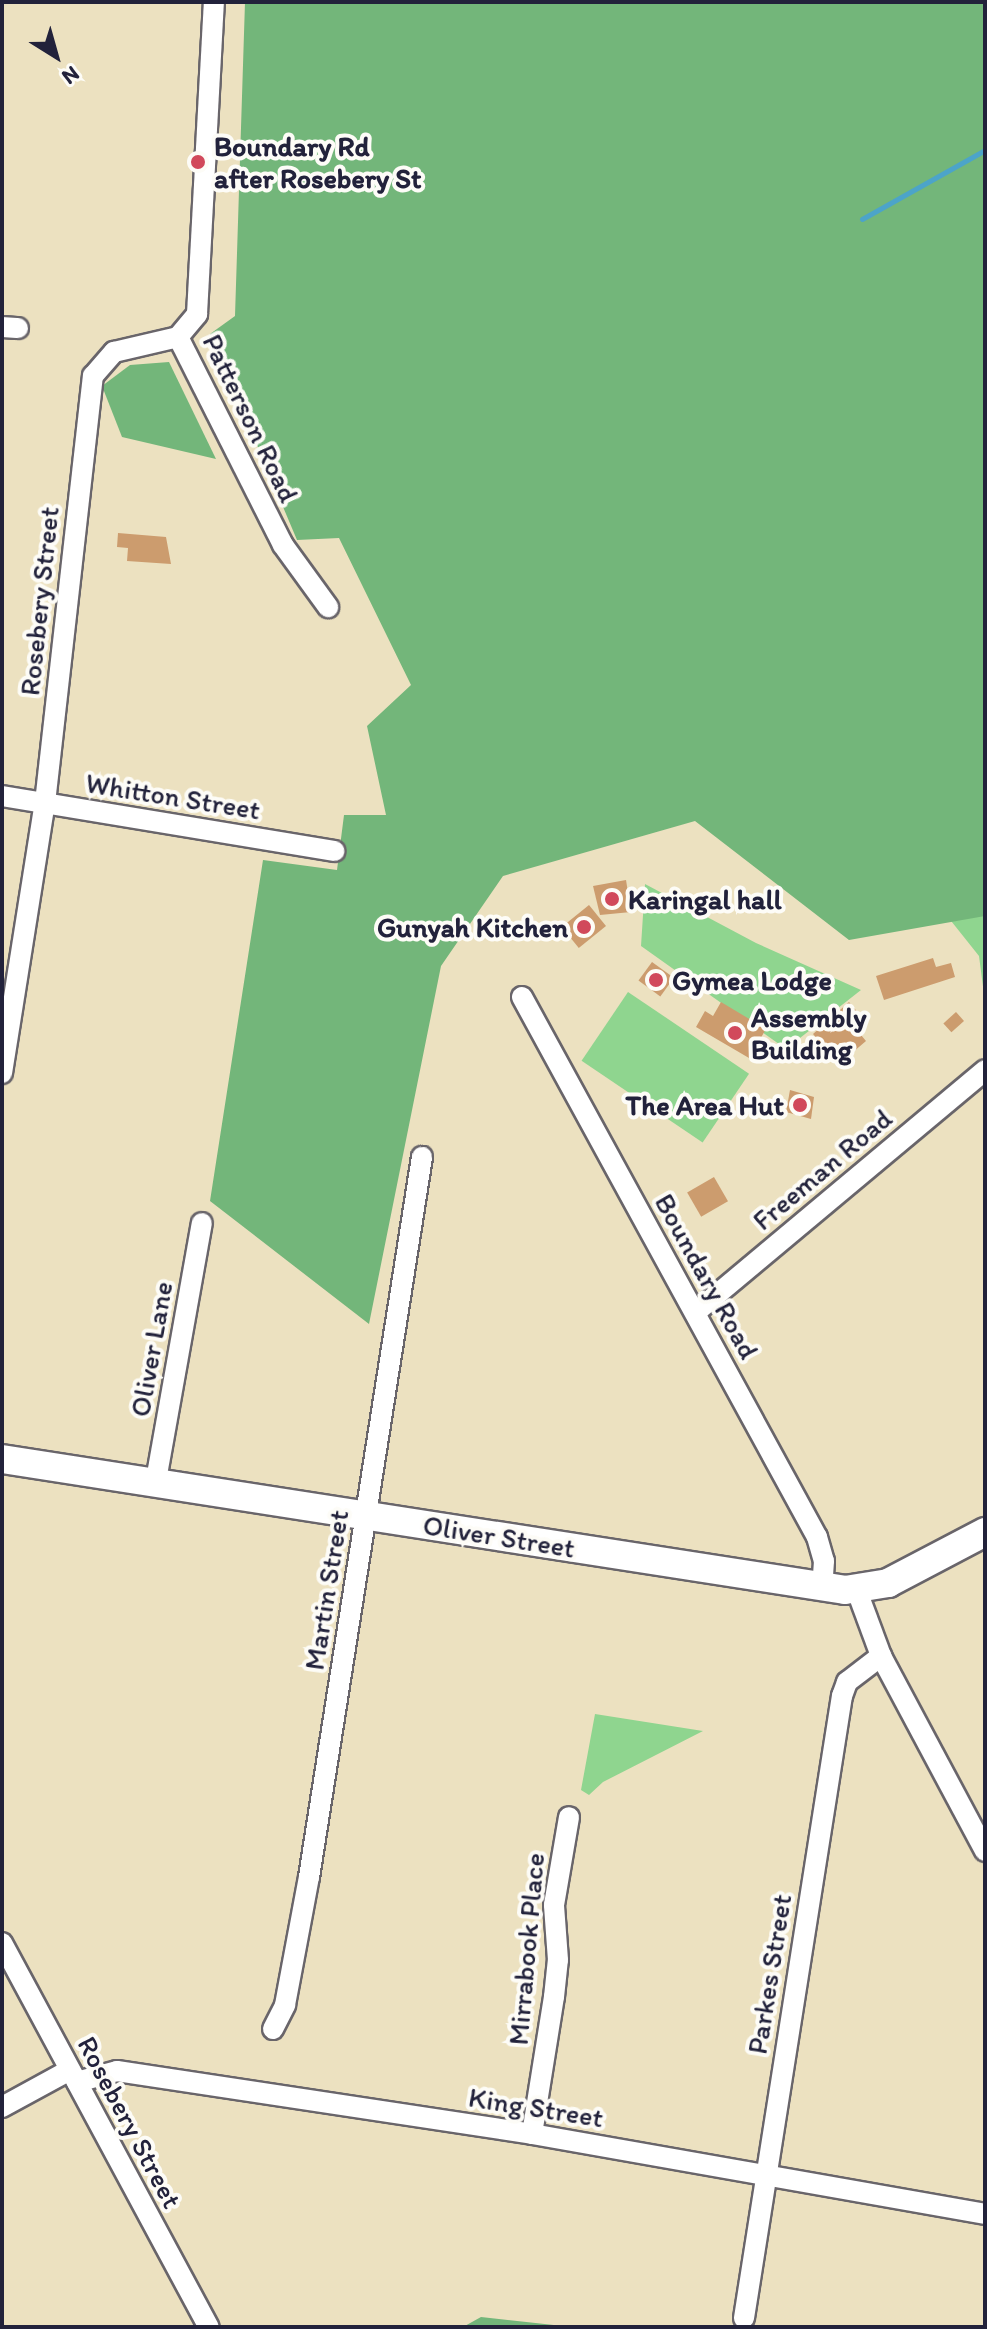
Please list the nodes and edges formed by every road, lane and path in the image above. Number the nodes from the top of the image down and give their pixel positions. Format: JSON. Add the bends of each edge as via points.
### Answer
{"nodes":[{"id":1,"x":214,"y":2,"type":"edge"},
{"id":2,"x":178,"y":337,"type":"junction"},
{"id":3,"x":328,"y":607,"type":"dead end"},
{"id":4,"x":2,"y":796,"type":"edge"},
{"id":5,"x":45,"y":803,"type":"junction"},
{"id":6,"x":334,"y":851,"type":"dead end"},
{"id":7,"x":522,"y":997,"type":"dead end"},
{"id":8,"x":985,"y":1070,"type":"edge"},
{"id":9,"x":2,"y":1073,"type":"edge"},
{"id":10,"x":422,"y":1157,"type":"dead end"},
{"id":11,"x":202,"y":1223,"type":"dead end"},
{"id":12,"x":696,"y":1312,"type":"junction"},
{"id":13,"x":2,"y":1459,"type":"edge"},
{"id":14,"x":155,"y":1486,"type":"junction"},
{"id":15,"x":367,"y":1515,"type":"junction"},
{"id":16,"x":985,"y":1532,"type":"edge"},
{"id":17,"x":822,"y":1587,"type":"junction"},
{"id":18,"x":857,"y":1591,"type":"junction"},
{"id":19,"x":881,"y":1656,"type":"junction"},
{"id":20,"x":569,"y":1817,"type":"dead end"},
{"id":21,"x":983,"y":1843,"type":"edge"},
{"id":22,"x":2,"y":1943,"type":"edge"},
{"id":23,"x":273,"y":2029,"type":"dead end"},
{"id":24,"x":74,"y":2076,"type":"junction"},
{"id":25,"x":2,"y":2107,"type":"edge"},
{"id":26,"x":532,"y":2134,"type":"junction"},
{"id":27,"x":765,"y":2176,"type":"junction"},
{"id":28,"x":985,"y":2214,"type":"edge"},
{"id":29,"x":744,"y":2318,"type":"dead end"},
{"id":30,"x":209,"y":2327,"type":"edge"}],
"edges":[{"from":1,"to":2,"type":"street","name":"Patterson Road","via":[[200,299],[192,322]]},
{"from":2,"to":3,"type":"street","name":"Patterson Road","via":[[283,545]]},
{"from":2,"to":5,"type":"street","name":"Rosebery Street","via":[[114,352],[93,376]]},
{"from":4,"to":5,"type":"street","name":"Whitton Street"},
{"from":5,"to":6,"type":"street","name":"Whitton Street"},
{"from":5,"to":9,"type":"street","name":"Rosebery Street"},
{"from":7,"to":12,"type":"street","name":"Boundary Road"},
{"from":8,"to":12,"type":"street","name":"Freeman Road"},
{"from":10,"to":15,"type":"street","name":"Martin Street"},
{"from":11,"to":14,"type":"street","name":"Oliver Lane"},
{"from":12,"to":17,"type":"street","name":"Boundary Road","via":[[817,1537],[824,1561]]},
{"from":13,"to":14,"type":"street","name":"Oliver Street"},
{"from":14,"to":15,"type":"street","name":"Oliver Street"},
{"from":15,"to":17,"type":"street","name":"Oliver Street"},
{"from":15,"to":23,"type":"street","name":"Martin Street","via":[[285,2005]]},
{"from":16,"to":18,"type":"street","name":"Oliver Street","via":[[888,1583]]},
{"from":17,"to":18,"type":"street","name":"Oliver Street"},
{"from":18,"to":19,"type":"street"},
{"from":19,"to":21,"type":"street"},
{"from":19,"to":27,"type":"street","name":"Parkes Street","via":[[847,1682],[842,1696]]},
{"from":20,"to":26,"type":"street","name":"Mirrabook Place","via":[[554,1905],[554,1997]]},
{"from":22,"to":24,"type":"street","name":"Rosebery Street"},
{"from":24,"to":25,"type":"street","name":"King Street"},
{"from":24,"to":26,"type":"street","name":"King Street","via":[[117,2071]]},
{"from":24,"to":30,"type":"street","name":"Rosebery Street"},
{"from":26,"to":27,"type":"street","name":"King Street"},
{"from":27,"to":28,"type":"street","name":"King Street"},
{"from":27,"to":29,"type":"street","name":"Parkes Street"}]}
